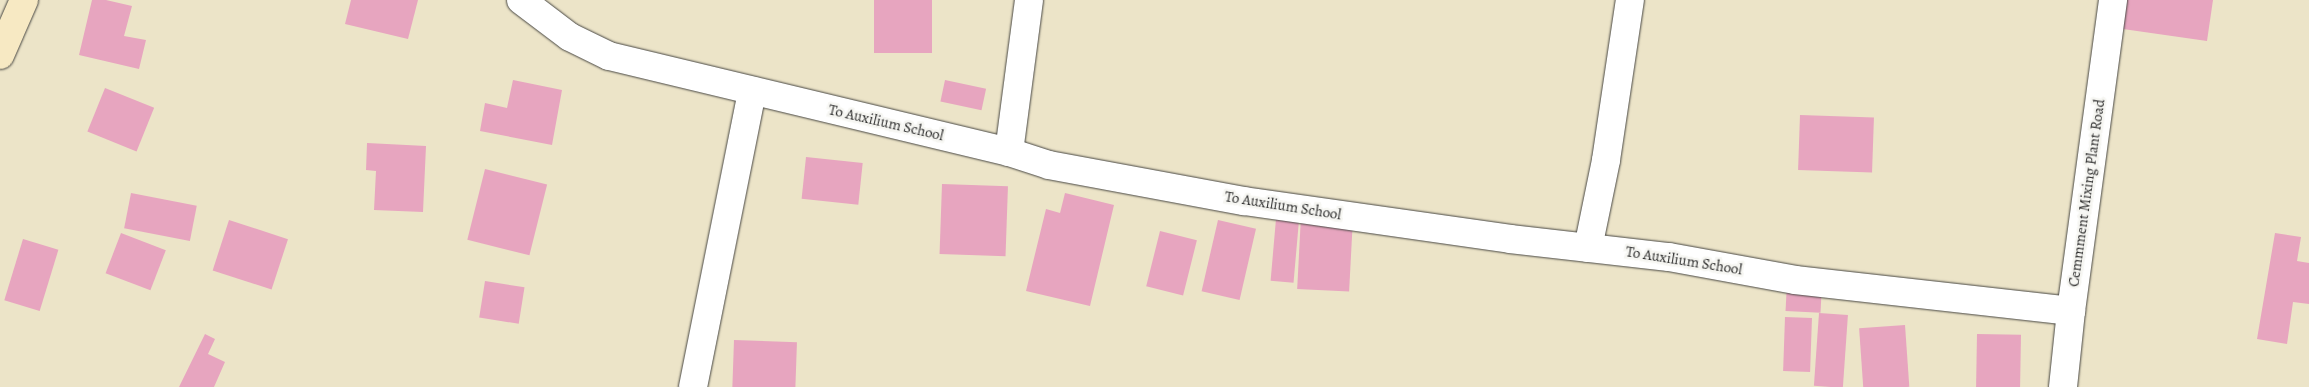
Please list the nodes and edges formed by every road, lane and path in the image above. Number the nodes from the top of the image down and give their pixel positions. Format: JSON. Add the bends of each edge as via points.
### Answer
{"nodes":[{"id":1,"x":24,"y":0,"type":"edge"},
{"id":2,"x":521,"y":0,"type":"edge"},
{"id":3,"x":1029,"y":0,"type":"edge"},
{"id":4,"x":1630,"y":0,"type":"edge"},
{"id":5,"x":2113,"y":0,"type":"edge"},
{"id":6,"x":0,"y":55,"type":"edge"},
{"id":7,"x":752,"y":91,"type":"junction"},
{"id":8,"x":1009,"y":152,"type":"junction"},
{"id":9,"x":1588,"y":248,"type":"junction"},
{"id":10,"x":2071,"y":311,"type":"junction"},
{"id":11,"x":693,"y":387,"type":"edge"},
{"id":12,"x":2063,"y":387,"type":"edge"}],
"edges":[{"from":1,"to":6,"type":"main road"},
{"from":2,"to":7,"type":"street","name":"To Auxilium School","via":[[570,37],[609,56]]},
{"from":3,"to":8,"type":"street"},
{"from":4,"to":9,"type":"street","via":[[1606,160]]},
{"from":5,"to":10,"type":"street","name":"Cemmment Mixing Plant Road"},
{"from":7,"to":8,"type":"street","name":"To Auxilium School"},
{"from":7,"to":11,"type":"street"},
{"from":8,"to":9,"type":"street","name":"To Auxilium School","via":[[1049,165],[1244,201]]},
{"from":9,"to":10,"type":"street","name":"To Auxilium School","via":[[1669,257],[1796,280]]},
{"from":10,"to":12,"type":"street","name":"Cemmment Mixing Plant Road"}]}
